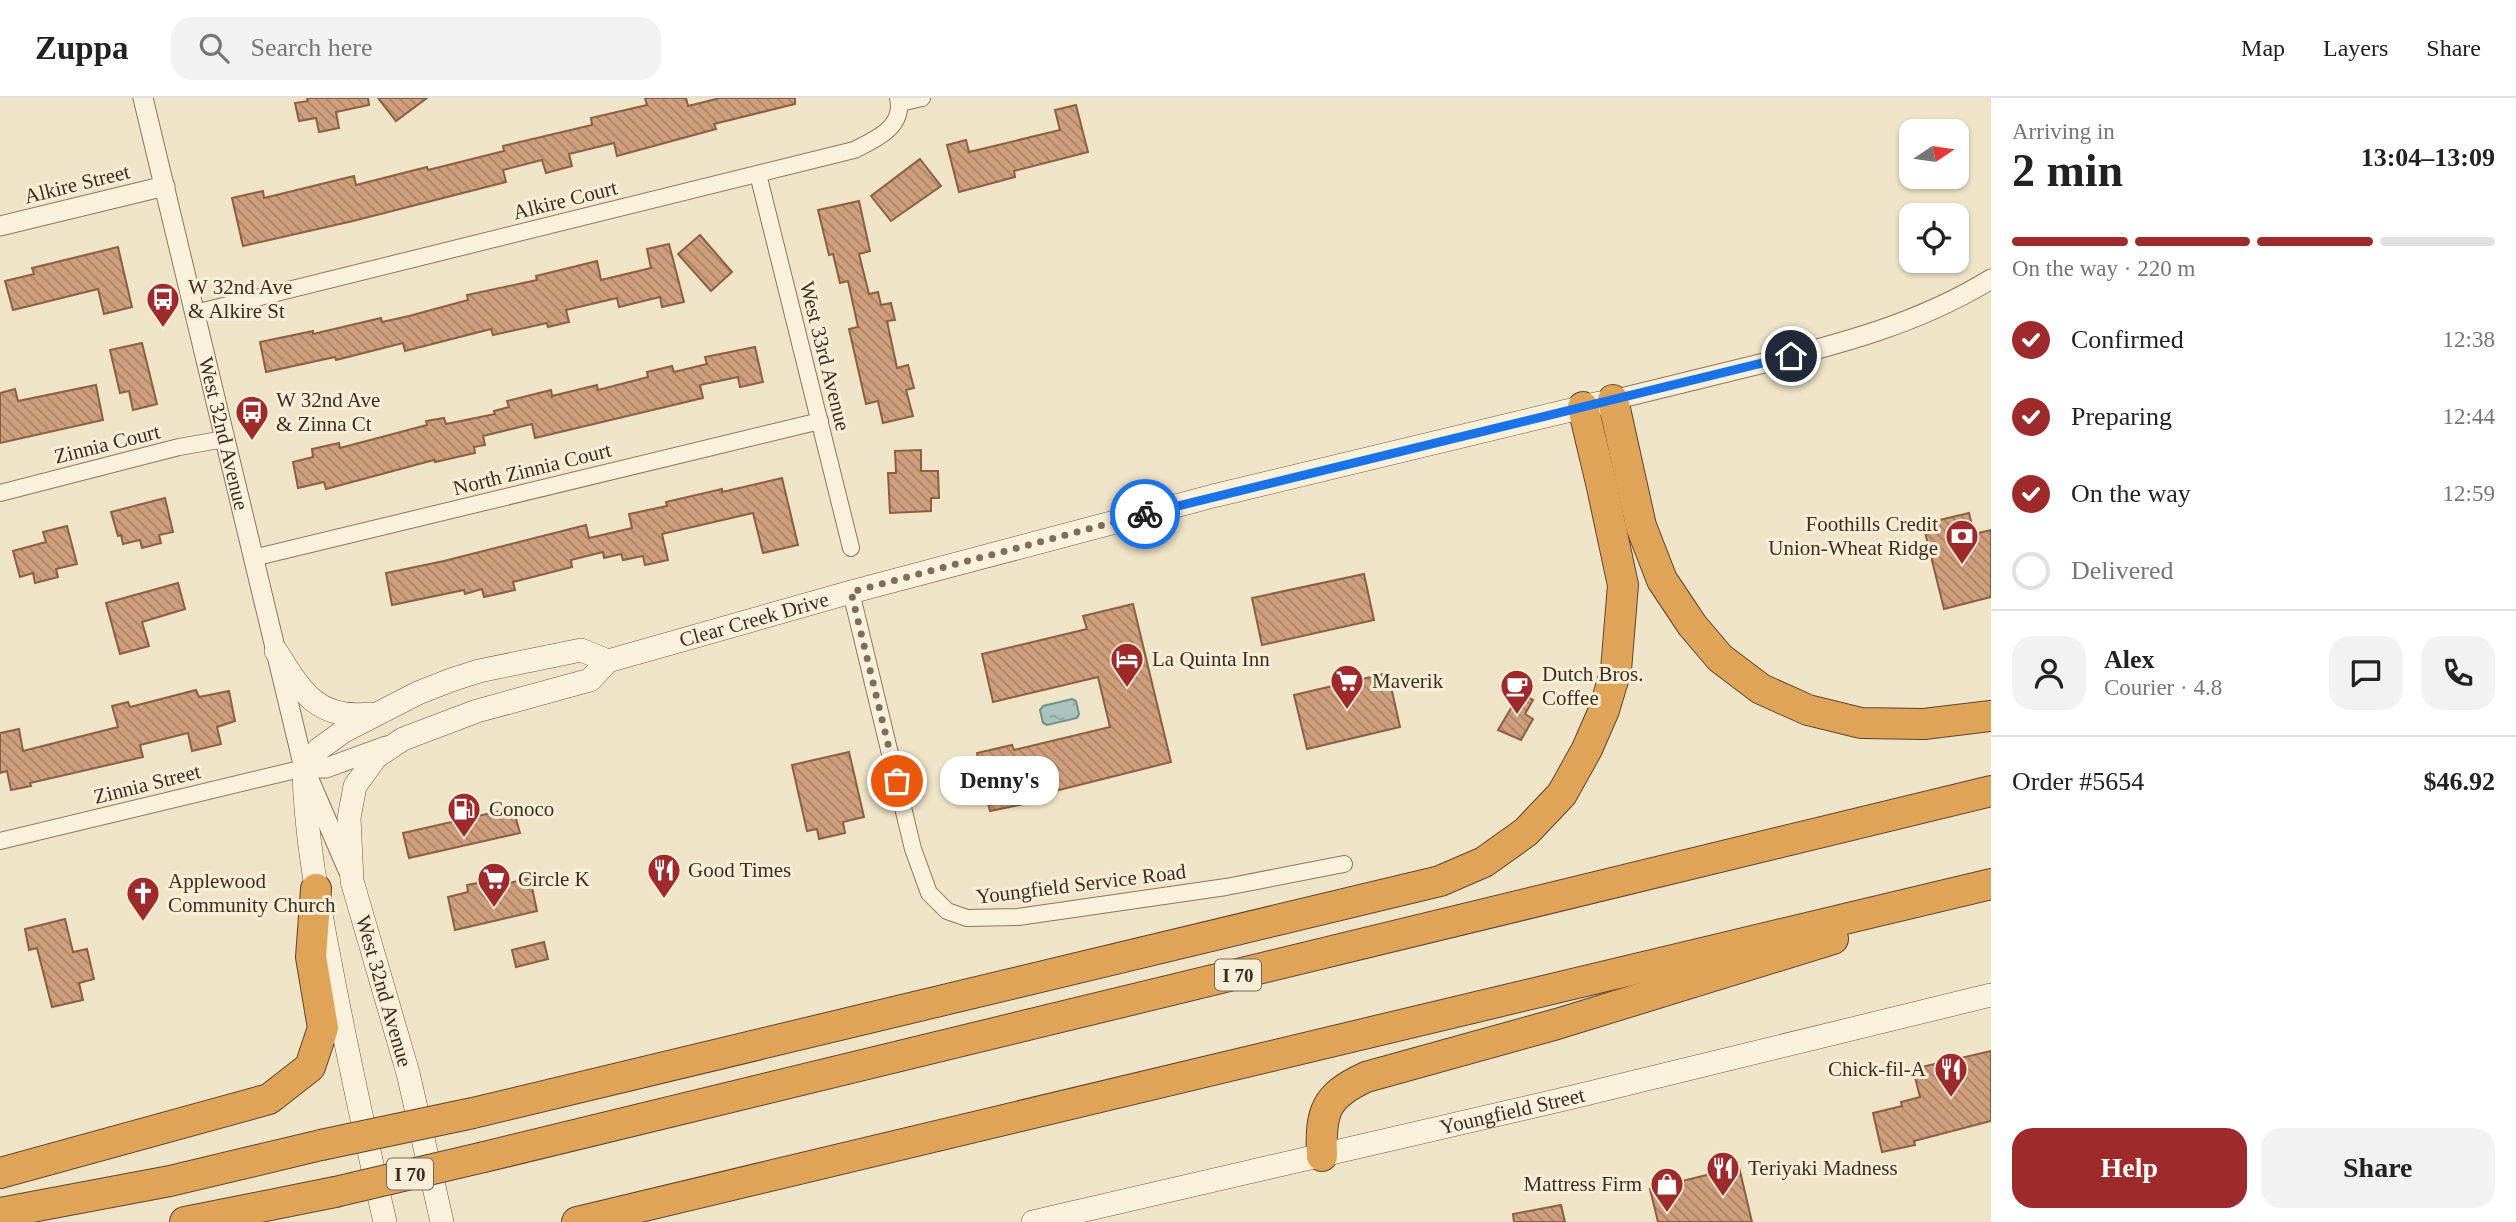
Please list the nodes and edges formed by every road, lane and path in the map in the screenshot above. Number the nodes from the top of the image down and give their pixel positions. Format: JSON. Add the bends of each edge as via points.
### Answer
{"nodes":[{"id":1,"x":144,"y":98,"type":"edge"},
{"id":2,"x":922,"y":98,"type":"edge"},
{"id":3,"x":899,"y":101,"type":"edge"},
{"id":4,"x":758,"y":174,"type":"junction"},
{"id":5,"x":164,"y":186,"type":"junction"},
{"id":6,"x":0,"y":226,"type":"edge"},
{"id":7,"x":1991,"y":279,"type":"edge"},
{"id":8,"x":195,"y":313,"type":"junction"},
{"id":9,"x":1614,"y":400,"type":"junction"},
{"id":10,"x":1583,"y":407,"type":"junction"},
{"id":11,"x":820,"y":421,"type":"junction"},
{"id":12,"x":225,"y":439,"type":"junction"},
{"id":13,"x":0,"y":493,"type":"edge"},
{"id":14,"x":850,"y":548,"type":"dead end"},
{"id":15,"x":253,"y":558,"type":"junction"},
{"id":16,"x":851,"y":592,"type":"junction"},
{"id":17,"x":275,"y":651,"type":"junction"},
{"id":18,"x":608,"y":661,"type":"junction"},
{"id":19,"x":380,"y":712,"type":"junction"},
{"id":20,"x":1991,"y":716,"type":"edge"},
{"id":21,"x":403,"y":739,"type":"junction"},
{"id":22,"x":304,"y":768,"type":"junction"},
{"id":23,"x":1991,"y":792,"type":"edge"},
{"id":24,"x":0,"y":841,"type":"edge"},
{"id":25,"x":1344,"y":864,"type":"dead end"},
{"id":26,"x":352,"y":881,"type":"junction"},
{"id":27,"x":1991,"y":884,"type":"edge"},
{"id":28,"x":316,"y":889,"type":"junction"},
{"id":29,"x":1991,"y":890,"type":"edge"},
{"id":30,"x":1991,"y":996,"type":"edge"},
{"id":31,"x":1322,"y":1156,"type":"junction"},
{"id":32,"x":0,"y":1173,"type":"edge"},
{"id":33,"x":0,"y":1213,"type":"edge"},
{"id":34,"x":185,"y":1222,"type":"edge"},
{"id":35,"x":385,"y":1222,"type":"edge"},
{"id":36,"x":442,"y":1222,"type":"edge"},
{"id":37,"x":577,"y":1222,"type":"edge"},
{"id":38,"x":1033,"y":1222,"type":"edge"}],
"edges":[{"from":1,"to":5,"type":"street","name":"West 32nd Avenue"},
{"from":2,"to":3,"type":"street","name":"Alkire Court"},
{"from":3,"to":4,"type":"street","name":"Alkire Court","via":[[897,119],[872,142]]},
{"from":4,"to":8,"type":"street","name":"Alkire Court"},
{"from":4,"to":11,"type":"street","name":"West 33rd Avenue"},
{"from":5,"to":6,"type":"street","name":"Alkire Street"},
{"from":5,"to":8,"type":"street","name":"West 32nd Avenue"},
{"from":7,"to":9,"type":"street","name":"Clear Creek Drive","via":[[1894,327]]},
{"from":8,"to":12,"type":"street","name":"West 32nd Avenue"},
{"from":9,"to":10,"type":"main road","name":"Clear Creek Drive"},
{"from":9,"to":20,"type":"highway","via":[[1640,526],[1662,579],[1720,658],[1761,689],[1808,710],[1861,723],[1924,724]]},
{"from":10,"to":16,"type":"main road","name":"Clear Creek Drive","via":[[1213,496]]},
{"from":10,"to":33,"type":"highway","bridge":true,"via":[[1623,585],[1616,670],[1600,719],[1562,794],[1526,832],[1484,862],[1440,881],[473,1113],[170,1181]]},
{"from":11,"to":14,"type":"street","name":"West 33rd Avenue"},
{"from":11,"to":15,"type":"street","name":"North Zinnia Court"},
{"from":12,"to":13,"type":"street","name":"Zinnia Court"},
{"from":12,"to":15,"type":"street","name":"West 32nd Avenue"},
{"from":15,"to":17,"type":"street","name":"West 32nd Avenue"},
{"from":16,"to":18,"type":"main road","name":"Clear Creek Drive"},
{"from":16,"to":25,"type":"street","name":"Youngfield Service Road","via":[[913,849],[929,892],[947,911],[967,918],[1018,917],[1226,887]]},
{"from":17,"to":19,"type":"main road","via":[[318,706],[342,714]]},
{"from":17,"to":22,"type":"street","name":"West 32nd Avenue"},
{"from":18,"to":19,"type":"main road","via":[[581,650],[504,666],[442,683]]},
{"from":18,"to":21,"type":"main road","name":"Clear Creek Drive","via":[[590,680],[477,710]]},
{"from":19,"to":22,"type":"main road","via":[[331,739]]},
{"from":21,"to":22,"type":"street","name":"Clear Creek Drive","via":[[326,768]]},
{"from":21,"to":26,"type":"main road","via":[[376,757],[355,786],[349,818]]},
{"from":22,"to":24,"type":"street","name":"Zinnia Street"},
{"from":22,"to":26,"type":"street","name":"West 32nd Avenue"},
{"from":22,"to":28,"type":"main road","name":"West 32nd Avenue"},
{"from":23,"to":34,"type":"highway","number":"I 70","bridge":true,"via":[[484,1157]]},
{"from":26,"to":36,"type":"main road","name":"West 32nd Avenue","via":[[408,1073]]},
{"from":27,"to":37,"type":"highway"},
{"from":28,"to":32,"type":"highway","via":[[311,957],[323,1028],[310,1067],[269,1098]]},
{"from":28,"to":35,"type":"main road","name":"West 32nd Avenue"},
{"from":29,"to":31,"type":"highway","via":[[1557,1024],[1366,1077],[1330,1100],[1322,1118]]},
{"from":30,"to":31,"type":"main road","name":"Youngfield Street"},
{"from":31,"to":38,"type":"main road","name":"Youngfield Street"}]}
